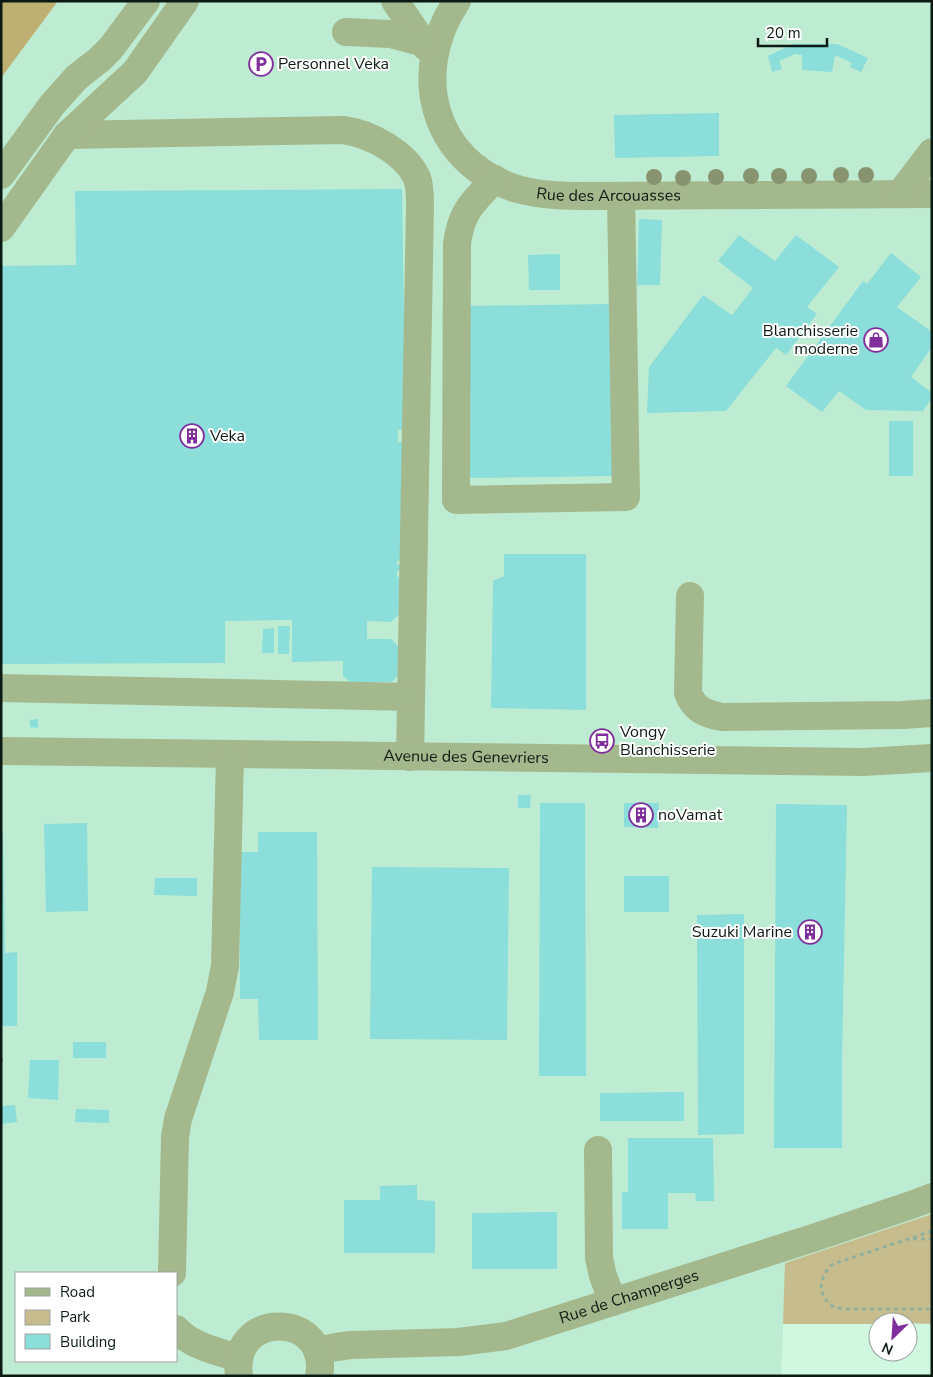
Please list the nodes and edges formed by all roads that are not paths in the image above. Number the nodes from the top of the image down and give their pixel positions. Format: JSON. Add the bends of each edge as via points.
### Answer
{"nodes":[{"id":1,"x":146,"y":1,"type":"edge"},
{"id":2,"x":185,"y":1,"type":"edge"},
{"id":3,"x":395,"y":1,"type":"edge"},
{"id":4,"x":457,"y":1,"type":"edge"},
{"id":5,"x":346,"y":32,"type":"dead end"},
{"id":6,"x":428,"y":50,"type":"junction"},
{"id":7,"x":67,"y":135,"type":"junction"},
{"id":8,"x":932,"y":152,"type":"edge"},
{"id":9,"x":1,"y":176,"type":"edge"},
{"id":10,"x":495,"y":179,"type":"junction"},
{"id":11,"x":900,"y":194,"type":"junction"},
{"id":12,"x":932,"y":194,"type":"edge"},
{"id":13,"x":621,"y":196,"type":"junction"},
{"id":14,"x":1,"y":228,"type":"edge"},
{"id":15,"x":690,"y":596,"type":"dead end"},
{"id":16,"x":1,"y":688,"type":"edge"},
{"id":17,"x":411,"y":697,"type":"junction"},
{"id":18,"x":932,"y":713,"type":"edge"},
{"id":19,"x":1,"y":751,"type":"edge"},
{"id":20,"x":230,"y":755,"type":"junction"},
{"id":21,"x":410,"y":757,"type":"junction"},
{"id":22,"x":932,"y":758,"type":"edge"},
{"id":23,"x":598,"y":1150,"type":"dead end"},
{"id":24,"x":932,"y":1197,"type":"edge"},
{"id":25,"x":172,"y":1272,"type":"edge"},
{"id":26,"x":613,"y":1302,"type":"junction"},
{"id":27,"x":178,"y":1331,"type":"edge"},
{"id":28,"x":318,"y":1364,"type":"edge"},
{"id":29,"x":239,"y":1367,"type":"edge"}],
"edges":[{"from":1,"to":9,"type":"street","via":[[111,48],[76,78],[52,105]]},
{"from":2,"to":7,"type":"street","via":[[135,72]]},
{"from":3,"to":6,"type":"street"},
{"from":4,"to":6,"type":"street","name":"Rue des Arcouasses"},
{"from":5,"to":6,"type":"street","via":[[391,34]]},
{"from":6,"to":10,"type":"street","name":"Rue des Arcouasses","via":[[432,91],[442,127],[464,156]]},
{"from":7,"to":14,"type":"street"},
{"from":7,"to":17,"type":"street","via":[[343,130],[384,145],[414,173],[420,205]]},
{"from":8,"to":11,"type":"street"},
{"from":10,"to":13,"type":"street","name":"Rue des Arcouasses","via":[[532,193]]},
{"from":10,"to":13,"type":"street","via":[[464,214],[457,244],[456,500],[626,497]]},
{"from":11,"to":12,"type":"street","name":"Rue des Arcouasses"},
{"from":11,"to":13,"type":"street","name":"Rue des Arcouasses"},
{"from":15,"to":18,"type":"street","via":[[688,693],[699,710],[722,716]]},
{"from":16,"to":17,"type":"street"},
{"from":17,"to":21,"type":"street"},
{"from":19,"to":20,"type":"street","name":"Avenue des Genevriers"},
{"from":20,"to":21,"type":"street","name":"Avenue des Genevriers"},
{"from":20,"to":25,"type":"street","via":[[225,966],[220,992],[178,1118]]},
{"from":21,"to":22,"type":"street","name":"Avenue des Genevriers","via":[[864,762]]},
{"from":23,"to":26,"type":"street","via":[[599,1258]]},
{"from":24,"to":26,"type":"street","name":"Rue de Champerges"},
{"from":26,"to":28,"type":"street","name":"Rue de Champerges","via":[[522,1332],[491,1338],[336,1346]]},
{"from":27,"to":29,"type":"street"},
{"from":28,"to":29,"type":"street","name":"Rue de Champerges","via":[[312,1342],[304,1334],[279,1325],[252,1336],[244,1346]]}]}
